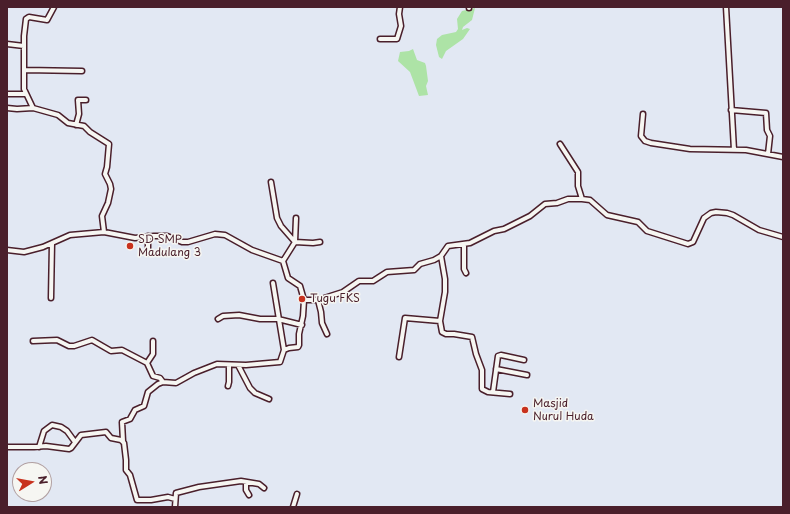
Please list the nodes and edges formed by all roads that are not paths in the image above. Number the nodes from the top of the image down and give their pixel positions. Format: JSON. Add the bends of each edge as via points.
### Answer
{"nodes":[{"id":1,"x":54,"y":7,"type":"edge"},
{"id":2,"x":400,"y":7,"type":"edge"},
{"id":3,"x":726,"y":7,"type":"edge"},
{"id":4,"x":380,"y":39,"type":"dead end"},
{"id":5,"x":7,"y":44,"type":"edge"},
{"id":6,"x":24,"y":46,"type":"junction"},
{"id":7,"x":25,"y":70,"type":"junction"},
{"id":8,"x":82,"y":72,"type":"dead end"},
{"id":9,"x":7,"y":94,"type":"edge"},
{"id":10,"x":26,"y":94,"type":"junction"},
{"id":11,"x":86,"y":100,"type":"dead end"},
{"id":12,"x":7,"y":108,"type":"edge"},
{"id":13,"x":33,"y":108,"type":"junction"},
{"id":14,"x":731,"y":110,"type":"junction"},
{"id":15,"x":643,"y":114,"type":"dead end"},
{"id":16,"x":76,"y":125,"type":"junction"},
{"id":17,"x":560,"y":144,"type":"dead end"},
{"id":18,"x":734,"y":150,"type":"junction"},
{"id":19,"x":768,"y":154,"type":"junction"},
{"id":20,"x":783,"y":156,"type":"edge"},
{"id":21,"x":271,"y":182,"type":"dead end"},
{"id":22,"x":582,"y":199,"type":"junction"},
{"id":23,"x":296,"y":218,"type":"dead end"},
{"id":24,"x":104,"y":232,"type":"junction"},
{"id":25,"x":148,"y":236,"type":"junction"},
{"id":26,"x":783,"y":237,"type":"edge"},
{"id":27,"x":295,"y":242,"type":"junction"},
{"id":28,"x":320,"y":242,"type":"dead end"},
{"id":29,"x":52,"y":243,"type":"junction"},
{"id":30,"x":464,"y":244,"type":"junction"},
{"id":31,"x":7,"y":250,"type":"edge"},
{"id":32,"x":148,"y":253,"type":"dead end"},
{"id":33,"x":441,"y":256,"type":"junction"},
{"id":34,"x":283,"y":261,"type":"junction"},
{"id":35,"x":466,"y":272,"type":"dead end"},
{"id":36,"x":273,"y":283,"type":"dead end"},
{"id":37,"x":51,"y":298,"type":"dead end"},
{"id":38,"x":304,"y":300,"type":"junction"},
{"id":39,"x":318,"y":300,"type":"junction"},
{"id":40,"x":218,"y":319,"type":"dead end"},
{"id":41,"x":278,"y":319,"type":"junction"},
{"id":42,"x":440,"y":321,"type":"junction"},
{"id":43,"x":302,"y":325,"type":"junction"},
{"id":44,"x":327,"y":334,"type":"dead end"},
{"id":45,"x":33,"y":341,"type":"dead end"},
{"id":46,"x":154,"y":341,"type":"dead end"},
{"id":47,"x":284,"y":350,"type":"junction"},
{"id":48,"x":399,"y":357,"type":"dead end"},
{"id":49,"x":524,"y":360,"type":"dead end"},
{"id":50,"x":147,"y":363,"type":"junction"},
{"id":51,"x":238,"y":365,"type":"junction"},
{"id":52,"x":229,"y":366,"type":"junction"},
{"id":53,"x":496,"y":369,"type":"junction"},
{"id":54,"x":527,"y":375,"type":"dead end"},
{"id":55,"x":163,"y":382,"type":"junction"},
{"id":56,"x":228,"y":386,"type":"dead end"},
{"id":57,"x":493,"y":392,"type":"junction"},
{"id":58,"x":510,"y":394,"type":"dead end"},
{"id":59,"x":269,"y":399,"type":"dead end"},
{"id":60,"x":123,"y":441,"type":"junction"},
{"id":61,"x":75,"y":442,"type":"junction"},
{"id":62,"x":7,"y":446,"type":"edge"},
{"id":63,"x":39,"y":447,"type":"junction"},
{"id":64,"x":246,"y":482,"type":"junction"},
{"id":65,"x":264,"y":488,"type":"dead end"},
{"id":66,"x":297,"y":494,"type":"dead end"},
{"id":67,"x":248,"y":495,"type":"dead end"},
{"id":68,"x":175,"y":499,"type":"junction"},
{"id":69,"x":175,"y":507,"type":"edge"},
{"id":70,"x":293,"y":507,"type":"edge"}],
"edges":[{"from":1,"to":6,"type":"street","via":[[48,20],[29,17],[26,19]]},
{"from":2,"to":4,"type":"street","via":[[401,26],[398,36],[395,40]]},
{"from":3,"to":14,"type":"street"},
{"from":5,"to":6,"type":"street"},
{"from":6,"to":7,"type":"street"},
{"from":7,"to":8,"type":"street"},
{"from":7,"to":10,"type":"street"},
{"from":9,"to":10,"type":"street"},
{"from":10,"to":13,"type":"street"},
{"from":11,"to":16,"type":"street","via":[[78,100]]},
{"from":12,"to":13,"type":"street"},
{"from":13,"to":16,"type":"street","via":[[58,115],[68,123]]},
{"from":14,"to":18,"type":"street"},
{"from":14,"to":19,"type":"street","via":[[766,112],[770,136]]},
{"from":15,"to":18,"type":"street","via":[[640,132],[645,141],[690,149]]},
{"from":16,"to":24,"type":"street","via":[[84,126],[109,145],[105,174],[111,189],[102,216]]},
{"from":17,"to":22,"type":"street","via":[[578,172],[578,186]]},
{"from":18,"to":19,"type":"street"},
{"from":19,"to":20,"type":"street"},
{"from":21,"to":27,"type":"street","via":[[277,218]]},
{"from":22,"to":26,"type":"street","via":[[590,200],[607,215],[638,222],[647,231],[688,244],[692,242],[704,218],[716,212],[727,212],[759,230]]},
{"from":22,"to":30,"type":"street","via":[[545,204],[530,216],[504,229]]},
{"from":23,"to":27,"type":"street"},
{"from":24,"to":25,"type":"street","via":[[134,238]]},
{"from":24,"to":29,"type":"street","via":[[70,235]]},
{"from":25,"to":32,"type":"street"},
{"from":25,"to":34,"type":"street","via":[[167,236],[188,242],[215,234],[225,235],[252,250]]},
{"from":27,"to":28,"type":"street"},
{"from":27,"to":34,"type":"street"},
{"from":29,"to":31,"type":"street","via":[[24,252]]},
{"from":29,"to":37,"type":"street"},
{"from":30,"to":33,"type":"street","via":[[448,246]]},
{"from":30,"to":35,"type":"street"},
{"from":33,"to":39,"type":"street","via":[[420,264],[414,270],[386,272],[373,281],[359,281],[342,292]]},
{"from":33,"to":42,"type":"street","via":[[446,284]]},
{"from":34,"to":38,"type":"street","via":[[288,278],[300,286]]},
{"from":36,"to":41,"type":"street"},
{"from":38,"to":39,"type":"street"},
{"from":38,"to":43,"type":"street"},
{"from":39,"to":44,"type":"street","via":[[322,323]]},
{"from":40,"to":41,"type":"street","via":[[231,315]]},
{"from":41,"to":43,"type":"street"},
{"from":41,"to":47,"type":"street"},
{"from":42,"to":48,"type":"street","via":[[405,318]]},
{"from":42,"to":57,"type":"street","via":[[444,334],[472,337],[482,370],[481,387]]},
{"from":43,"to":47,"type":"street","via":[[299,347]]},
{"from":45,"to":50,"type":"street","via":[[57,340],[74,346],[92,340],[111,351],[122,350]]},
{"from":46,"to":50,"type":"street","via":[[153,354]]},
{"from":47,"to":51,"type":"street","via":[[279,362]]},
{"from":49,"to":53,"type":"street","via":[[501,355],[497,358]]},
{"from":50,"to":55,"type":"street","via":[[153,375]]},
{"from":51,"to":52,"type":"street"},
{"from":51,"to":59,"type":"street","via":[[250,388]]},
{"from":52,"to":55,"type":"street","via":[[211,366],[177,383]]},
{"from":52,"to":56,"type":"street"},
{"from":53,"to":54,"type":"street"},
{"from":53,"to":57,"type":"street"},
{"from":55,"to":60,"type":"street","via":[[148,392],[144,406],[135,410],[130,419],[122,422]]},
{"from":57,"to":58,"type":"street"},
{"from":60,"to":61,"type":"street","via":[[111,438],[108,432],[104,431],[81,434]]},
{"from":60,"to":68,"type":"street","via":[[126,470],[130,475],[137,500],[168,497]]},
{"from":61,"to":63,"type":"street","via":[[69,449]]},
{"from":61,"to":63,"type":"street","via":[[67,431],[52,424],[44,431]]},
{"from":62,"to":63,"type":"street"},
{"from":64,"to":65,"type":"street","via":[[259,484]]},
{"from":64,"to":67,"type":"street"},
{"from":64,"to":68,"type":"street","via":[[176,492]]},
{"from":66,"to":70,"type":"street"},
{"from":68,"to":69,"type":"street"}]}
